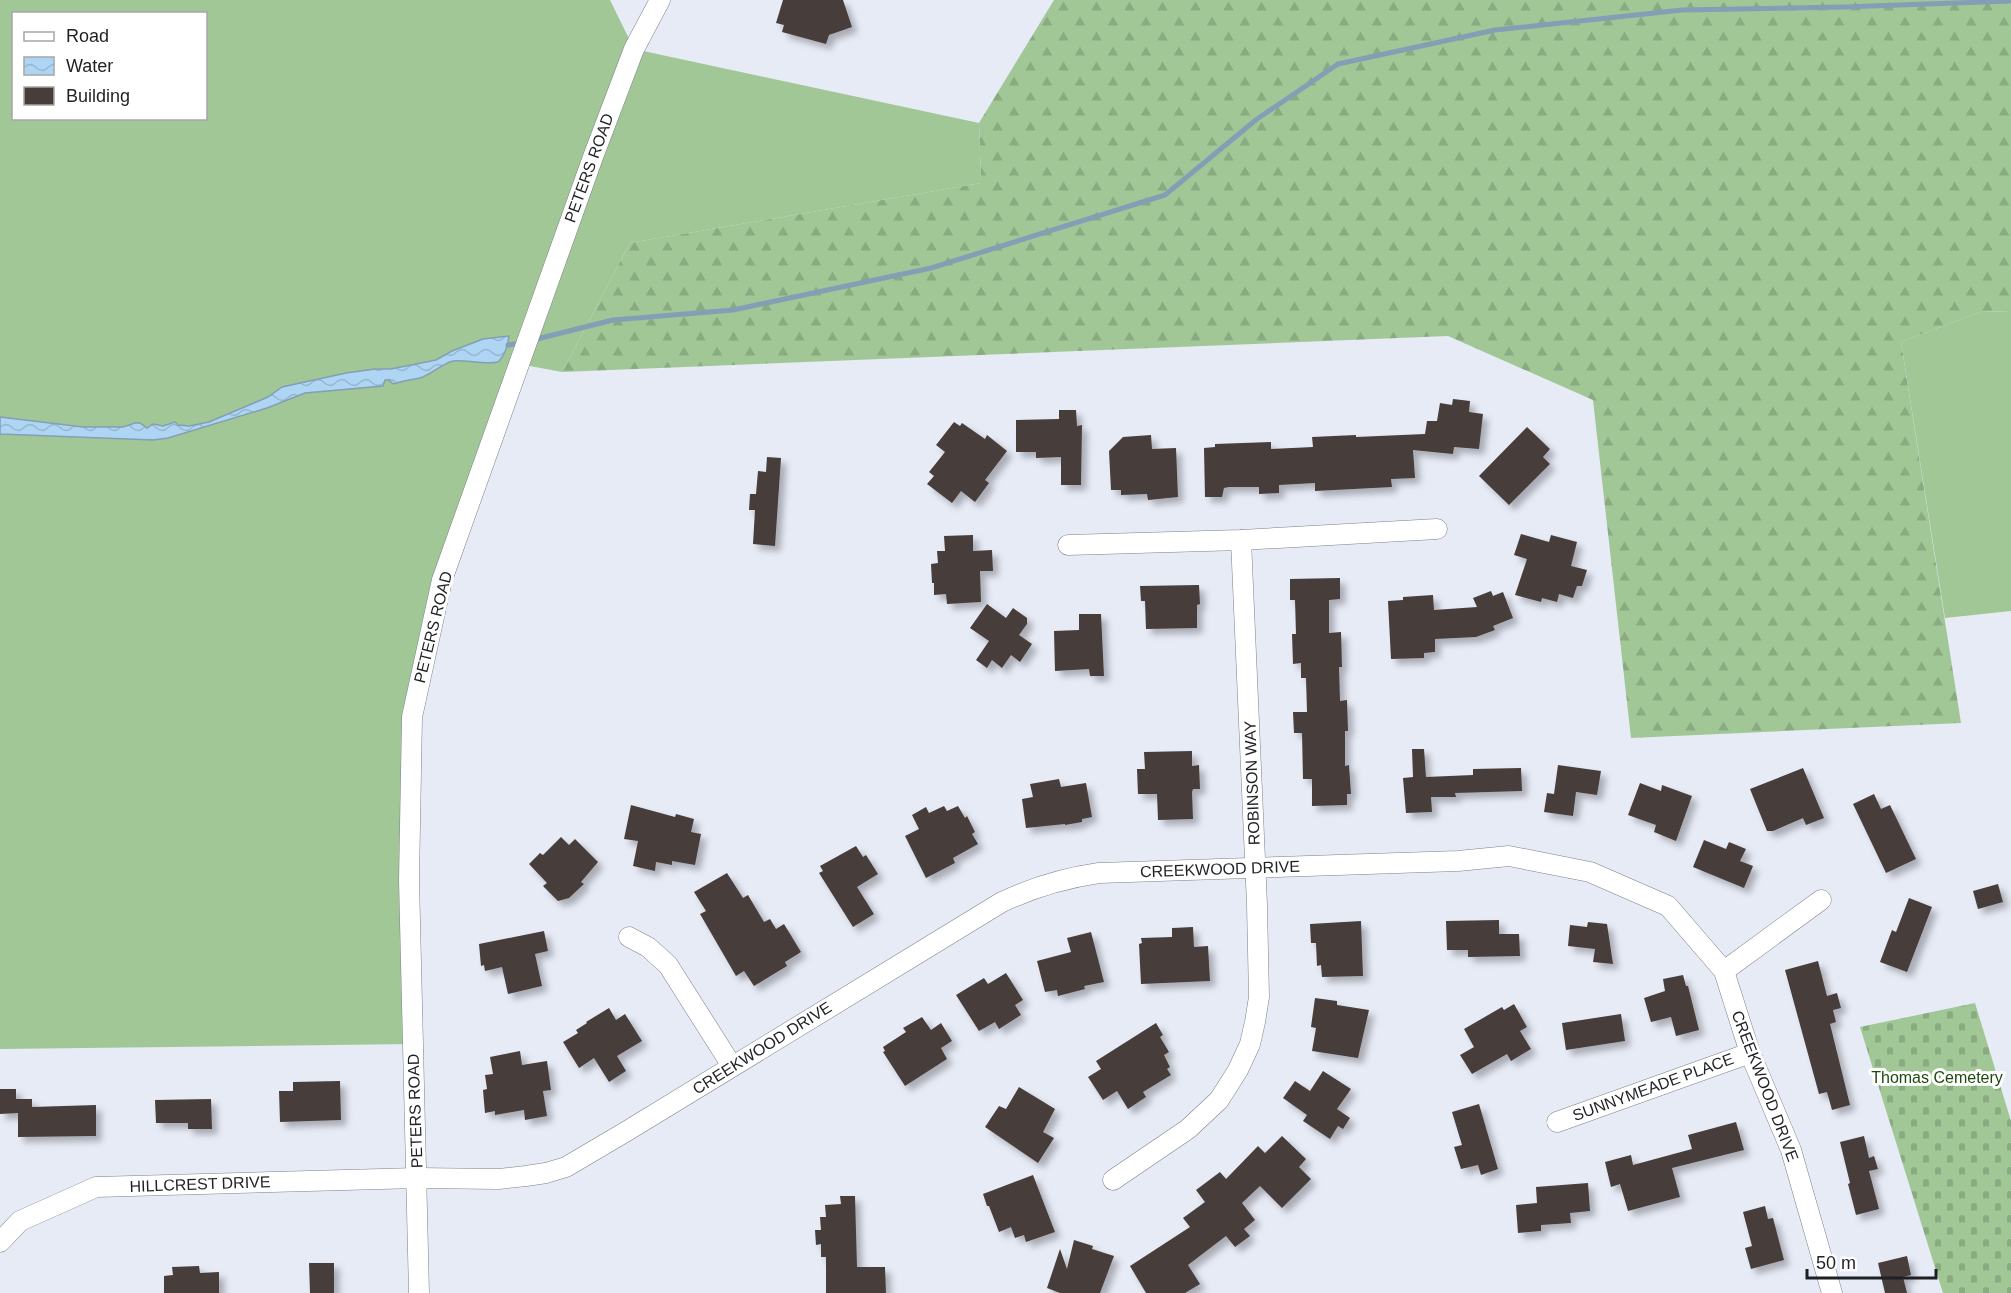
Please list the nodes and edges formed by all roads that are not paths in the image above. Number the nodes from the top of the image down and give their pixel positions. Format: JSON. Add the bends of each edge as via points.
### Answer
{"nodes":[{"id":1,"x":660,"y":0,"type":"edge"},
{"id":2,"x":1437,"y":529,"type":"dead end"},
{"id":3,"x":1241,"y":540,"type":"junction"},
{"id":4,"x":1068,"y":545,"type":"dead end"},
{"id":5,"x":1256,"y":869,"type":"junction"},
{"id":6,"x":1821,"y":900,"type":"dead end"},
{"id":7,"x":629,"y":937,"type":"dead end"},
{"id":8,"x":1724,"y":971,"type":"junction"},
{"id":9,"x":1750,"y":1053,"type":"junction"},
{"id":10,"x":732,"y":1066,"type":"junction"},
{"id":11,"x":1557,"y":1122,"type":"dead end"},
{"id":12,"x":417,"y":1178,"type":"junction"},
{"id":13,"x":1113,"y":1180,"type":"dead end"},
{"id":14,"x":0,"y":1242,"type":"edge"},
{"id":15,"x":419,"y":1293,"type":"edge"},
{"id":16,"x":1832,"y":1293,"type":"edge"}],
"edges":[{"from":1,"to":12,"type":"street","name":"PETERS ROAD","via":[[634,49],[442,580],[412,717],[409,879]]},
{"from":2,"to":3,"type":"street"},
{"from":3,"to":4,"type":"street"},
{"from":3,"to":5,"type":"street","name":"ROBINSON WAY"},
{"from":5,"to":8,"type":"street","name":"CREEKWOOD DRIVE","via":[[1509,856],[1590,872],[1668,906]]},
{"from":5,"to":10,"type":"street","name":"CREEKWOOD DRIVE","via":[[1099,873],[1030,889],[1002,902]]},
{"from":5,"to":13,"type":"street","name":"ROBINSON WAY","via":[[1259,997],[1250,1044],[1219,1100],[1188,1129]]},
{"from":6,"to":8,"type":"street"},
{"from":7,"to":10,"type":"street","via":[[668,965]]},
{"from":8,"to":9,"type":"street","name":"CREEKWOOD DRIVE"},
{"from":9,"to":11,"type":"street","name":"SUNNYMEADE PLACE"},
{"from":9,"to":16,"type":"street","name":"CREEKWOOD DRIVE","via":[[1791,1150]]},
{"from":10,"to":12,"type":"street","name":"CREEKWOOD DRIVE","via":[[566,1167],[499,1179]]},
{"from":12,"to":14,"type":"street","name":"HILLCREST DRIVE","via":[[96,1187],[20,1221]]},
{"from":12,"to":15,"type":"street","name":"PETERS ROAD"}]}
